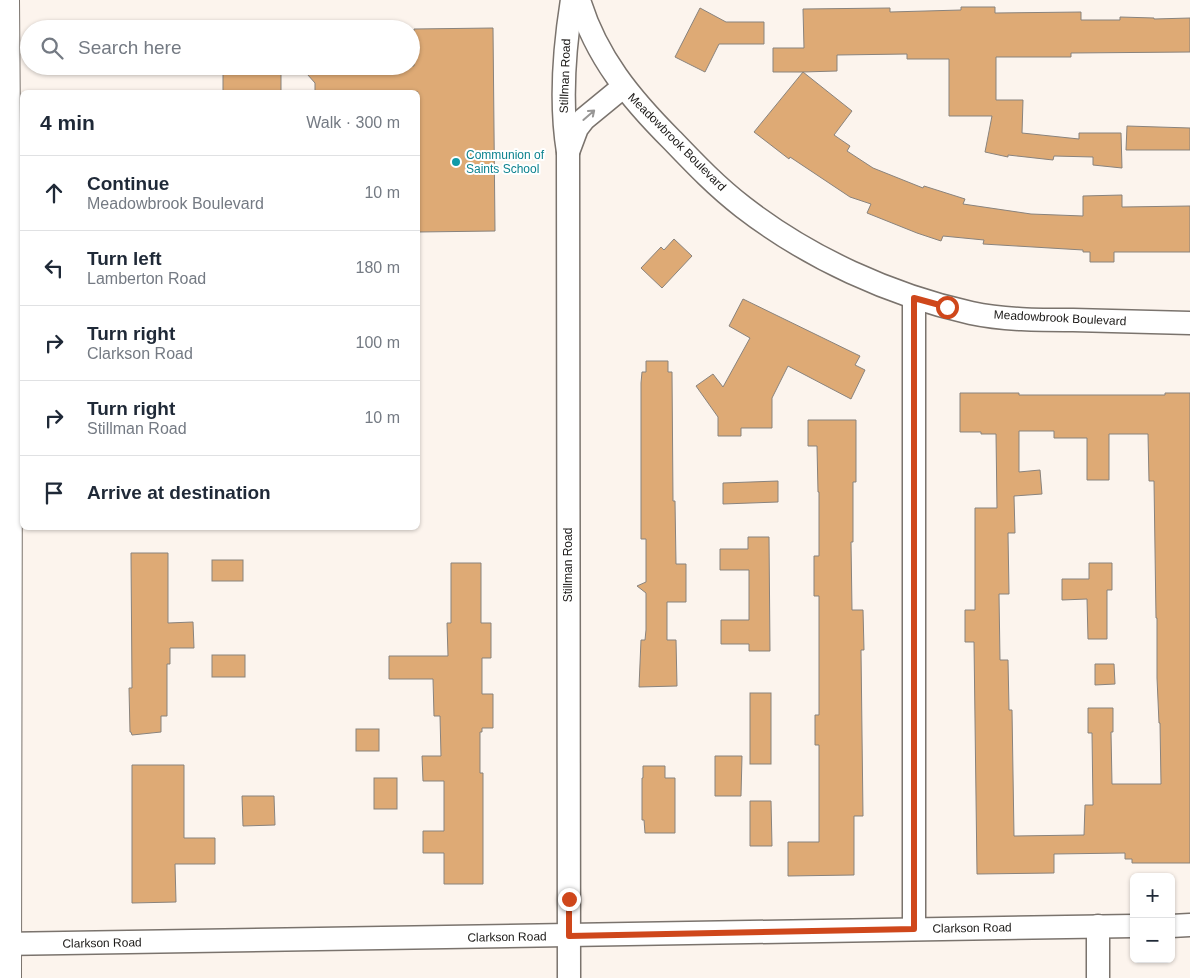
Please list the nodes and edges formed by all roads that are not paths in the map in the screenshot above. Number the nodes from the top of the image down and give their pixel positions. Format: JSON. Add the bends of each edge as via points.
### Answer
{"nodes":[{"id":1,"x":5,"y":0,"type":"edge"},
{"id":2,"x":572,"y":0,"type":"edge"},
{"id":3,"x":579,"y":0,"type":"edge"},
{"id":4,"x":623,"y":87,"type":"junction"},
{"id":5,"x":568,"y":152,"type":"junction"},
{"id":6,"x":914,"y":298,"type":"junction"},
{"id":7,"x":1190,"y":323,"type":"edge"},
{"id":8,"x":1098,"y":926,"type":"junction"},
{"id":9,"x":1130,"y":926,"type":"edge"},
{"id":10,"x":1175,"y":926,"type":"edge"},
{"id":11,"x":1190,"y":926,"type":"edge"},
{"id":12,"x":914,"y":929,"type":"junction"},
{"id":13,"x":569,"y":936,"type":"junction"},
{"id":14,"x":4,"y":944,"type":"edge"},
{"id":15,"x":7,"y":978,"type":"edge"},
{"id":16,"x":570,"y":978,"type":"edge"},
{"id":17,"x":1098,"y":978,"type":"edge"}],
"edges":[{"from":1,"to":14,"type":"street","via":[[8,398]]},
{"from":2,"to":5,"type":"street","name":"Stillman Road","via":[[566,42],[564,118]]},
{"from":3,"to":4,"type":"street","name":"Meadowbrook Boulevard","via":[[598,46]]},
{"from":5,"to":4,"type":"street","name":"Stillman Road","one_way":true,"via":[[584,119]]},
{"from":4,"to":6,"type":"street","name":"Meadowbrook Boulevard","via":[[706,176],[744,207],[827,259]]},
{"from":5,"to":13,"type":"street","name":"Stillman Road"},
{"from":6,"to":7,"type":"street","name":"Meadowbrook Boulevard","via":[[974,313],[1017,319]]},
{"from":6,"to":12,"type":"street"},
{"from":8,"to":9,"type":"street","name":"Clarkson Road"},
{"from":8,"to":12,"type":"street","name":"Clarkson Road"},
{"from":8,"to":17,"type":"street"},
{"from":10,"to":11,"type":"street"},
{"from":12,"to":13,"type":"street","name":"Clarkson Road"},
{"from":13,"to":14,"type":"street","name":"Clarkson Road"},
{"from":13,"to":16,"type":"street","name":"Stillman Road"},
{"from":14,"to":15,"type":"street"}]}
